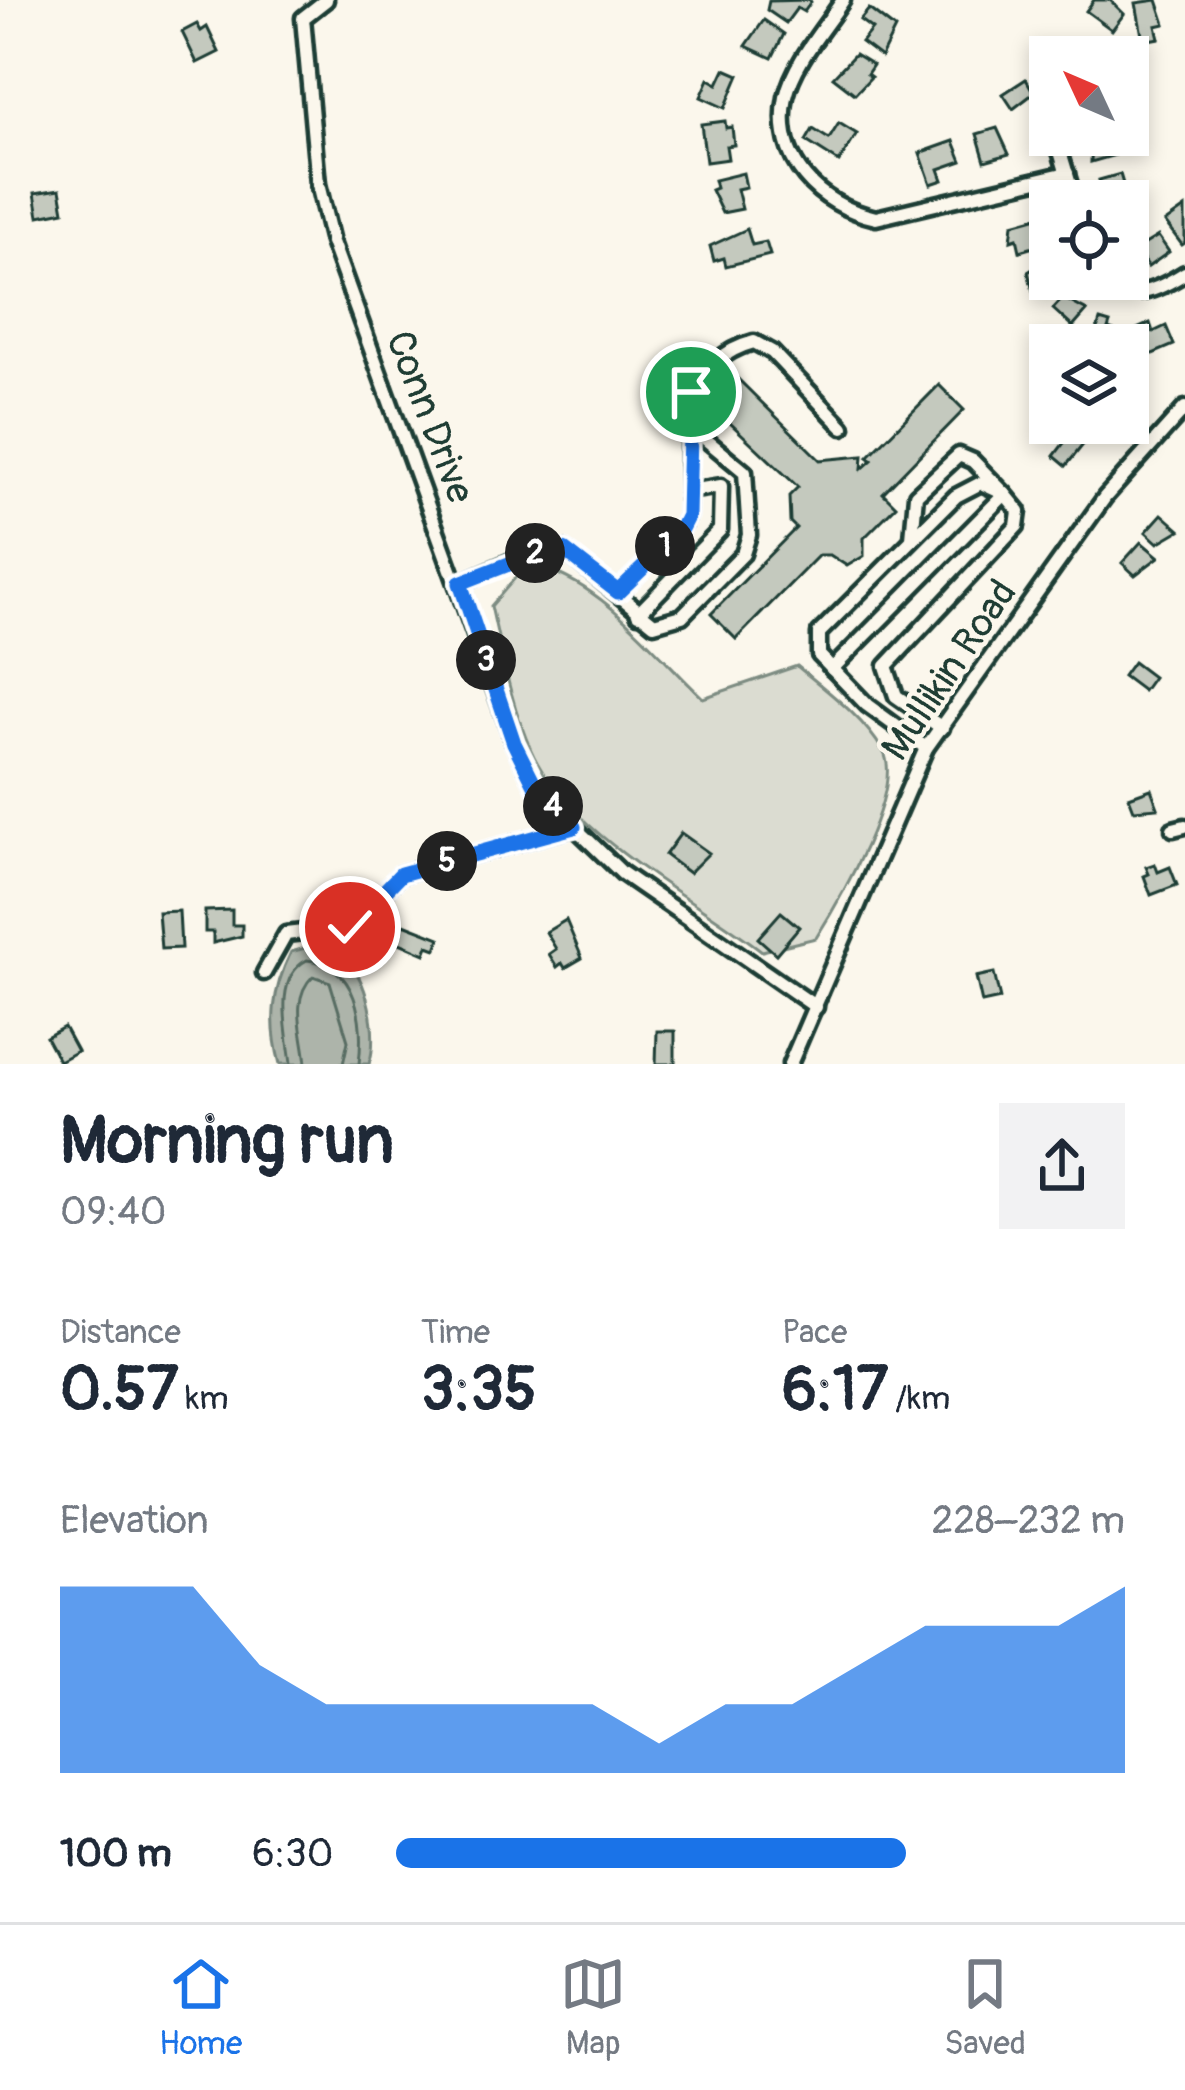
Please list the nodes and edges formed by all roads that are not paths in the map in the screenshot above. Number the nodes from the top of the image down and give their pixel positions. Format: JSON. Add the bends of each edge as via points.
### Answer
{"nodes":[{"id":1,"x":326,"y":0,"type":"edge"},
{"id":2,"x":843,"y":0,"type":"edge"},
{"id":3,"x":1062,"y":156,"type":"edge"},
{"id":4,"x":1067,"y":173,"type":"junction"},
{"id":5,"x":1069,"y":180,"type":"edge"},
{"id":6,"x":1185,"y":273,"type":"edge"},
{"id":7,"x":1149,"y":293,"type":"edge"},
{"id":8,"x":1185,"y":409,"type":"edge"},
{"id":9,"x":844,"y":427,"type":"dead end"},
{"id":10,"x":692,"y":428,"type":"junction"},
{"id":11,"x":689,"y":491,"type":"junction"},
{"id":12,"x":1005,"y":494,"type":"junction"},
{"id":13,"x":912,"y":538,"type":"junction"},
{"id":14,"x":460,"y":583,"type":"junction"},
{"id":15,"x":618,"y":592,"type":"junction"},
{"id":16,"x":638,"y":614,"type":"junction"},
{"id":17,"x":832,"y":669,"type":"junction"},
{"id":18,"x":941,"y":728,"type":"junction"},
{"id":19,"x":926,"y":748,"type":"junction"},
{"id":20,"x":574,"y":827,"type":"junction"},
{"id":21,"x":264,"y":973,"type":"dead end"},
{"id":22,"x":816,"y":1007,"type":"junction"},
{"id":23,"x":790,"y":1064,"type":"edge"}],
"edges":[{"from":1,"to":14,"type":"street","name":"Conn Drive","via":[[303,18],[318,184],[332,242]]},
{"from":2,"to":4,"type":"street","via":[[786,96],[784,130],[794,161],[820,194],[876,218]]},
{"from":3,"to":4,"type":"street"},
{"from":4,"to":5,"type":"street"},
{"from":6,"to":7,"type":"street"},
{"from":8,"to":18,"type":"street","name":"Mullikin Road","via":[[1105,497]]},
{"from":9,"to":10,"type":"street","via":[[754,342],[713,362],[691,392]]},
{"from":10,"to":11,"type":"street"},
{"from":10,"to":16,"type":"street","via":[[745,472],[749,536],[743,554],[682,616],[654,625]]},
{"from":11,"to":15,"type":"street","via":[[679,533]]},
{"from":11,"to":16,"type":"street","via":[[721,487],[720,530]]},
{"from":12,"to":13,"type":"street","via":[[971,486]]},
{"from":12,"to":13,"type":"street","via":[[959,455],[916,495]]},
{"from":12,"to":17,"type":"street"},
{"from":12,"to":18,"type":"street","via":[[1019,511],[1017,526],[886,666],[896,696]]},
{"from":13,"to":17,"type":"street","via":[[818,633],[818,655]]},
{"from":14,"to":15,"type":"street","via":[[564,550]]},
{"from":14,"to":20,"type":"street","name":"Conn Drive","via":[[514,743],[539,793]]},
{"from":15,"to":16,"type":"street"},
{"from":17,"to":19,"type":"street"},
{"from":18,"to":19,"type":"street","name":"Mullikin Road"},
{"from":19,"to":22,"type":"street","name":"Mullikin Road"},
{"from":20,"to":21,"type":"street","via":[[401,874],[341,937],[286,934]]},
{"from":20,"to":22,"type":"street","name":"Conn Drive","via":[[622,873]]},
{"from":22,"to":23,"type":"street","name":"Mullikin Road"}]}
